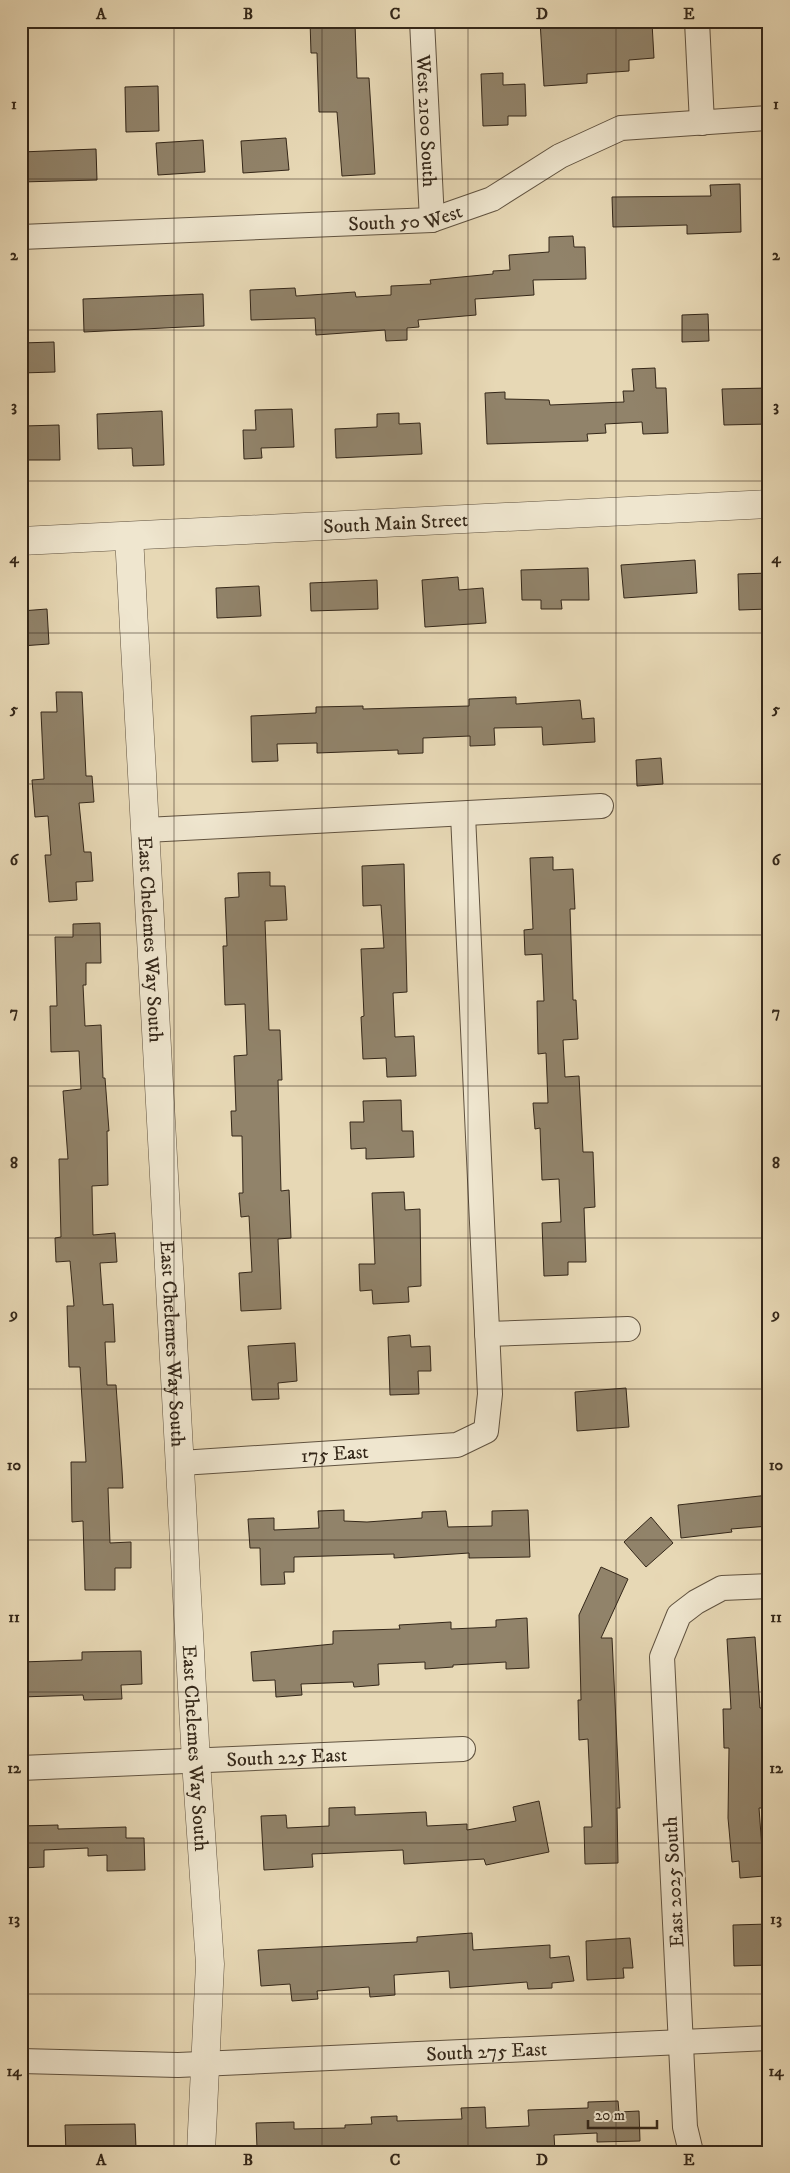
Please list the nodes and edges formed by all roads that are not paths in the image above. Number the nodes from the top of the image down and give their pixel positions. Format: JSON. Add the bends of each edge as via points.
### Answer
{"nodes":[{"id":1,"x":422,"y":21,"type":"edge"},
{"id":2,"x":697,"y":21,"type":"edge"},
{"id":3,"x":769,"y":118,"type":"edge"},
{"id":4,"x":702,"y":123,"type":"junction"},
{"id":5,"x":432,"y":220,"type":"junction"},
{"id":6,"x":21,"y":237,"type":"edge"},
{"id":7,"x":769,"y":504,"type":"edge"},
{"id":8,"x":129,"y":536,"type":"junction"},
{"id":9,"x":21,"y":541,"type":"edge"},
{"id":10,"x":601,"y":806,"type":"dead end"},
{"id":11,"x":463,"y":815,"type":"junction"},
{"id":12,"x":146,"y":830,"type":"junction"},
{"id":13,"x":628,"y":1329,"type":"dead end"},
{"id":14,"x":487,"y":1334,"type":"junction"},
{"id":15,"x":181,"y":1463,"type":"junction"},
{"id":16,"x":769,"y":1586,"type":"edge"},
{"id":17,"x":464,"y":1750,"type":"dead end"},
{"id":18,"x":196,"y":1762,"type":"junction"},
{"id":19,"x":21,"y":1768,"type":"edge"},
{"id":20,"x":769,"y":2038,"type":"edge"},
{"id":21,"x":681,"y":2042,"type":"junction"},
{"id":22,"x":21,"y":2061,"type":"edge"},
{"id":23,"x":205,"y":2064,"type":"junction"},
{"id":24,"x":201,"y":2152,"type":"edge"},
{"id":25,"x":690,"y":2152,"type":"edge"}],
"edges":[{"from":1,"to":5,"type":"street","name":"West 2100 South"},
{"from":2,"to":4,"type":"street"},
{"from":3,"to":4,"type":"street","name":"South 50 West"},
{"from":4,"to":5,"type":"street","name":"South 50 West","via":[[621,128],[560,156],[492,199]]},
{"from":5,"to":6,"type":"street","name":"South 50 West"},
{"from":7,"to":8,"type":"street","name":"South Main Street"},
{"from":8,"to":9,"type":"street","name":"South Main Street"},
{"from":8,"to":12,"type":"street","name":"East Chelemes Way South"},
{"from":10,"to":11,"type":"street"},
{"from":11,"to":12,"type":"street"},
{"from":11,"to":14,"type":"street"},
{"from":12,"to":15,"type":"street","name":"East Chelemes Way South"},
{"from":13,"to":14,"type":"street"},
{"from":14,"to":15,"type":"street","name":"175 East","via":[[490,1394],[486,1431],[457,1445]]},
{"from":15,"to":18,"type":"street","name":"East Chelemes Way South"},
{"from":16,"to":21,"type":"street","name":"East 2025 South","via":[[722,1588],[696,1602],[679,1615],[662,1657]]},
{"from":17,"to":18,"type":"street","name":"South 225 East"},
{"from":18,"to":19,"type":"street","name":"South 225 East"},
{"from":18,"to":23,"type":"street","name":"East Chelemes Way South","via":[[210,1964]]},
{"from":20,"to":21,"type":"street","name":"South 275 East"},
{"from":21,"to":23,"type":"street","name":"South 275 East"},
{"from":21,"to":25,"type":"street","name":"East 2025 South","via":[[685,2127]]},
{"from":22,"to":23,"type":"street","name":"South 275 East"},
{"from":23,"to":24,"type":"street","name":"East Chelemes Way South"}]}
